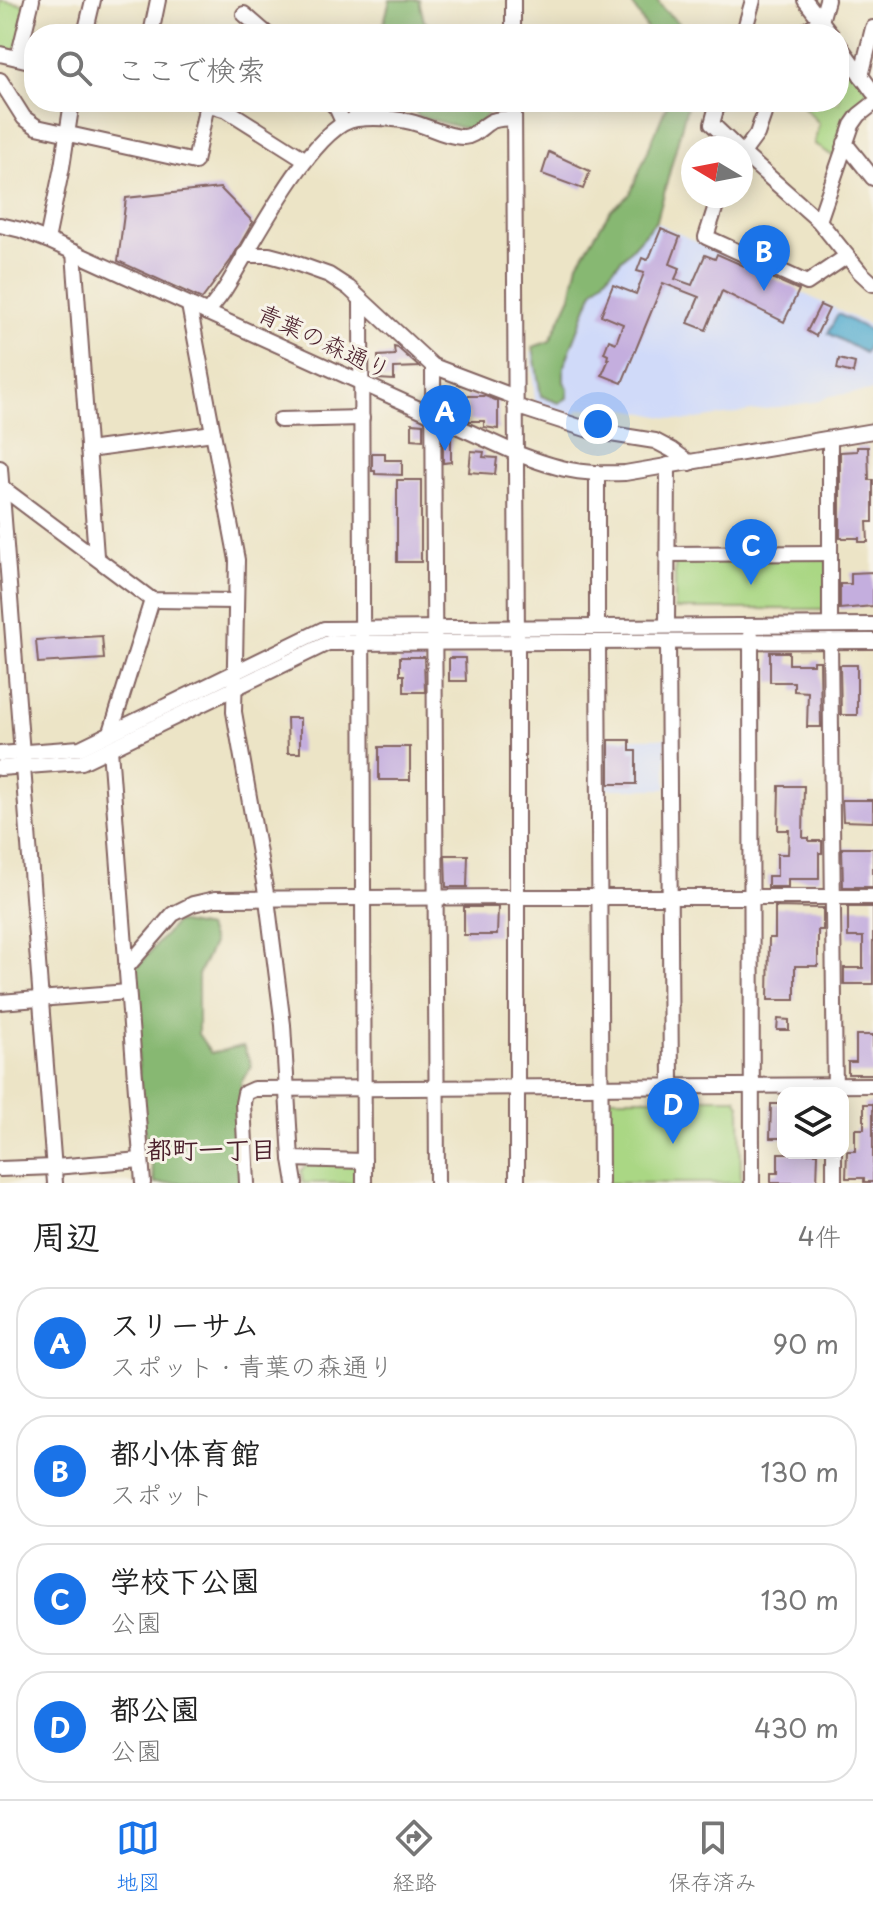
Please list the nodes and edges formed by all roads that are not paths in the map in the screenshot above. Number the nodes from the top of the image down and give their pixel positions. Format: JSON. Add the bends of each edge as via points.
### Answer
{"nodes":[{"id":1,"x":32,"y":0,"type":"edge"},
{"id":2,"x":93,"y":0,"type":"edge"},
{"id":3,"x":158,"y":0,"type":"edge"},
{"id":4,"x":513,"y":0,"type":"edge"},
{"id":5,"x":753,"y":0,"type":"edge"},
{"id":6,"x":805,"y":0,"type":"edge"},
{"id":7,"x":827,"y":0,"type":"edge"},
{"id":8,"x":244,"y":14,"type":"dead end"},
{"id":9,"x":821,"y":21,"type":"junction"},
{"id":10,"x":26,"y":24,"type":"edge"},
{"id":11,"x":87,"y":24,"type":"edge"},
{"id":12,"x":153,"y":24,"type":"edge"},
{"id":13,"x":256,"y":24,"type":"edge"},
{"id":14,"x":513,"y":24,"type":"edge"},
{"id":15,"x":746,"y":24,"type":"edge"},
{"id":16,"x":816,"y":24,"type":"edge"},
{"id":17,"x":823,"y":24,"type":"edge"},
{"id":18,"x":873,"y":28,"type":"edge"},
{"id":19,"x":24,"y":33,"type":"edge"},
{"id":20,"x":0,"y":54,"type":"edge"},
{"id":21,"x":18,"y":58,"type":"junction"},
{"id":22,"x":849,"y":59,"type":"edge"},
{"id":23,"x":24,"y":60,"type":"edge"},
{"id":24,"x":861,"y":76,"type":"junction"},
{"id":25,"x":0,"y":80,"type":"edge"},
{"id":26,"x":873,"y":92,"type":"edge"},
{"id":27,"x":873,"y":104,"type":"edge"},
{"id":28,"x":71,"y":112,"type":"edge"},
{"id":29,"x":203,"y":112,"type":"edge"},
{"id":30,"x":230,"y":112,"type":"edge"},
{"id":31,"x":338,"y":112,"type":"edge"},
{"id":32,"x":514,"y":112,"type":"edge"},
{"id":33,"x":715,"y":112,"type":"edge"},
{"id":34,"x":765,"y":112,"type":"edge"},
{"id":35,"x":514,"y":118,"type":"junction"},
{"id":36,"x":343,"y":122,"type":"junction"},
{"id":37,"x":68,"y":135,"type":"junction"},
{"id":38,"x":724,"y":136,"type":"edge"},
{"id":39,"x":753,"y":137,"type":"edge"},
{"id":40,"x":845,"y":143,"type":"junction"},
{"id":41,"x":306,"y":160,"type":"junction"},
{"id":42,"x":753,"y":162,"type":"edge"},
{"id":43,"x":873,"y":178,"type":"edge"},
{"id":44,"x":715,"y":208,"type":"edge"},
{"id":45,"x":819,"y":221,"type":"junction"},
{"id":46,"x":0,"y":225,"type":"edge"},
{"id":47,"x":47,"y":240,"type":"junction"},
{"id":48,"x":74,"y":252,"type":"junction"},
{"id":49,"x":244,"y":255,"type":"junction"},
{"id":50,"x":847,"y":256,"type":"junction"},
{"id":51,"x":873,"y":284,"type":"edge"},
{"id":52,"x":361,"y":300,"type":"junction"},
{"id":53,"x":189,"y":305,"type":"junction"},
{"id":54,"x":207,"y":313,"type":"junction"},
{"id":55,"x":433,"y":366,"type":"junction"},
{"id":56,"x":362,"y":383,"type":"junction"},
{"id":57,"x":515,"y":401,"type":"junction"},
{"id":58,"x":433,"y":416,"type":"junction"},
{"id":59,"x":362,"y":418,"type":"junction"},
{"id":60,"x":280,"y":420,"type":"dead end"},
{"id":61,"x":873,"y":431,"type":"edge"},
{"id":62,"x":213,"y":433,"type":"junction"},
{"id":63,"x":830,"y":439,"type":"junction"},
{"id":64,"x":88,"y":450,"type":"junction"},
{"id":65,"x":516,"y":453,"type":"junction"},
{"id":66,"x":690,"y":463,"type":"junction"},
{"id":67,"x":668,"y":465,"type":"junction"},
{"id":68,"x":0,"y":468,"type":"edge"},
{"id":69,"x":597,"y":474,"type":"junction"},
{"id":70,"x":1,"y":486,"type":"edge"},
{"id":71,"x":830,"y":553,"type":"junction"},
{"id":72,"x":668,"y":554,"type":"junction"},
{"id":73,"x":96,"y":556,"type":"junction"},
{"id":74,"x":152,"y":600,"type":"junction"},
{"id":75,"x":236,"y":601,"type":"junction"},
{"id":76,"x":751,"y":625,"type":"junction"},
{"id":77,"x":830,"y":625,"type":"junction"},
{"id":78,"x":873,"y":625,"type":"edge"},
{"id":79,"x":597,"y":626,"type":"junction"},
{"id":80,"x":667,"y":626,"type":"junction"},
{"id":81,"x":517,"y":634,"type":"junction"},
{"id":82,"x":435,"y":635,"type":"junction"},
{"id":83,"x":362,"y":636,"type":"junction"},
{"id":84,"x":830,"y":641,"type":"junction"},
{"id":85,"x":873,"y":641,"type":"edge"},
{"id":86,"x":598,"y":642,"type":"junction"},
{"id":87,"x":668,"y":642,"type":"junction"},
{"id":88,"x":751,"y":642,"type":"junction"},
{"id":89,"x":234,"y":673,"type":"junction"},
{"id":90,"x":234,"y":688,"type":"junction"},
{"id":91,"x":111,"y":732,"type":"junction"},
{"id":92,"x":110,"y":749,"type":"junction"},
{"id":93,"x":0,"y":754,"type":"edge"},
{"id":94,"x":23,"y":759,"type":"junction"},
{"id":95,"x":0,"y":768,"type":"edge"},
{"id":96,"x":516,"y":897,"type":"junction"},
{"id":97,"x":831,"y":897,"type":"junction"},
{"id":98,"x":873,"y":897,"type":"edge"},
{"id":99,"x":436,"y":898,"type":"junction"},
{"id":100,"x":599,"y":898,"type":"junction"},
{"id":101,"x":670,"y":898,"type":"junction"},
{"id":102,"x":750,"y":898,"type":"junction"},
{"id":103,"x":267,"y":899,"type":"junction"},
{"id":104,"x":363,"y":899,"type":"junction"},
{"id":105,"x":126,"y":968,"type":"junction"},
{"id":106,"x":128,"y":992,"type":"junction"},
{"id":107,"x":41,"y":998,"type":"junction"},
{"id":108,"x":0,"y":1002,"type":"edge"},
{"id":109,"x":873,"y":1085,"type":"edge"},
{"id":110,"x":751,"y":1086,"type":"junction"},
{"id":111,"x":518,"y":1087,"type":"junction"},
{"id":112,"x":600,"y":1087,"type":"junction"},
{"id":113,"x":671,"y":1087,"type":"junction"},
{"id":114,"x":779,"y":1087,"type":"edge"},
{"id":115,"x":835,"y":1087,"type":"edge"},
{"id":116,"x":364,"y":1088,"type":"junction"},
{"id":117,"x":437,"y":1088,"type":"junction"},
{"id":118,"x":849,"y":1088,"type":"edge"},
{"id":119,"x":287,"y":1089,"type":"junction"},
{"id":120,"x":291,"y":1159,"type":"junction"},
{"id":121,"x":834,"y":1159,"type":"edge"},
{"id":122,"x":141,"y":1160,"type":"junction"},
{"id":123,"x":364,"y":1161,"type":"junction"},
{"id":124,"x":54,"y":1167,"type":"junction"},
{"id":125,"x":0,"y":1169,"type":"edge"},
{"id":126,"x":55,"y":1183,"type":"edge"},
{"id":127,"x":143,"y":1183,"type":"edge"},
{"id":128,"x":247,"y":1183,"type":"edge"},
{"id":129,"x":295,"y":1183,"type":"edge"},
{"id":130,"x":364,"y":1183,"type":"edge"},
{"id":131,"x":437,"y":1183,"type":"edge"},
{"id":132,"x":517,"y":1183,"type":"edge"},
{"id":133,"x":601,"y":1183,"type":"edge"},
{"id":134,"x":752,"y":1183,"type":"edge"},
{"id":135,"x":834,"y":1183,"type":"edge"}],
"edges":[{"from":1,"to":10,"type":"street"},
{"from":2,"to":11,"type":"street"},
{"from":3,"to":12,"type":"street"},
{"from":4,"to":14,"type":"street"},
{"from":5,"to":15,"type":"street"},
{"from":6,"to":9,"type":"street"},
{"from":7,"to":9,"type":"street"},
{"from":8,"to":13,"type":"street"},
{"from":9,"to":16,"type":"street"},
{"from":9,"to":17,"type":"street"},
{"from":18,"to":24,"type":"street"},
{"from":19,"to":21,"type":"street"},
{"from":20,"to":21,"type":"street"},
{"from":21,"to":23,"type":"street"},
{"from":22,"to":24,"type":"street"},
{"from":24,"to":26,"type":"street"},
{"from":25,"to":37,"type":"street","via":[[24,118]]},
{"from":27,"to":40,"type":"street","via":[[859,115]]},
{"from":28,"to":37,"type":"street"},
{"from":29,"to":37,"type":"street","via":[[195,162]]},
{"from":30,"to":41,"type":"street"},
{"from":31,"to":36,"type":"street"},
{"from":32,"to":35,"type":"street"},
{"from":33,"to":38,"type":"street","via":[[712,124]]},
{"from":34,"to":39,"type":"street"},
{"from":35,"to":36,"type":"street","via":[[492,120],[465,137],[400,120]]},
{"from":35,"to":57,"type":"street"},
{"from":36,"to":41,"type":"street"},
{"from":37,"to":47,"type":"street"},
{"from":40,"to":43,"type":"street"},
{"from":40,"to":45,"type":"street"},
{"from":41,"to":49,"type":"street"},
{"from":42,"to":45,"type":"street"},
{"from":44,"to":50,"type":"street","via":[[706,237],[807,283]]},
{"from":45,"to":50,"type":"street"},
{"from":46,"to":47,"type":"street","name":"青葉の森通り"},
{"from":47,"to":48,"type":"street","name":"青葉の森通り"},
{"from":48,"to":53,"type":"street","name":"青葉の森通り"},
{"from":48,"to":64,"type":"street"},
{"from":49,"to":52,"type":"street","via":[[298,262],[329,275]]},
{"from":49,"to":54,"type":"street"},
{"from":50,"to":51,"type":"street"},
{"from":52,"to":55,"type":"street"},
{"from":52,"to":56,"type":"street"},
{"from":53,"to":54,"type":"street","name":"青葉の森通り"},
{"from":53,"to":62,"type":"street"},
{"from":54,"to":56,"type":"street","name":"青葉の森通り"},
{"from":55,"to":57,"type":"street"},
{"from":55,"to":58,"type":"street"},
{"from":56,"to":58,"type":"street","name":"青葉の森通り"},
{"from":56,"to":59,"type":"street"},
{"from":57,"to":65,"type":"street"},
{"from":57,"to":66,"type":"street","via":[[592,431],[655,441]]},
{"from":58,"to":65,"type":"street","name":"青葉の森通り"},
{"from":58,"to":82,"type":"street"},
{"from":59,"to":60,"type":"street"},
{"from":59,"to":83,"type":"street"},
{"from":61,"to":63,"type":"street","name":"青葉の森通り"},
{"from":62,"to":64,"type":"street"},
{"from":62,"to":75,"type":"street","via":[[237,560]]},
{"from":63,"to":66,"type":"street","name":"青葉の森通り"},
{"from":63,"to":71,"type":"street"},
{"from":64,"to":73,"type":"street"},
{"from":65,"to":69,"type":"street","name":"青葉の森通り","via":[[552,467]]},
{"from":65,"to":81,"type":"street"},
{"from":66,"to":67,"type":"street","name":"青葉の森通り"},
{"from":67,"to":69,"type":"street","name":"青葉の森通り"},
{"from":67,"to":72,"type":"street"},
{"from":68,"to":70,"type":"street"},
{"from":69,"to":79,"type":"street"},
{"from":70,"to":73,"type":"street"},
{"from":70,"to":94,"type":"street"},
{"from":71,"to":72,"type":"street"},
{"from":71,"to":77,"type":"street"},
{"from":72,"to":80,"type":"street"},
{"from":73,"to":74,"type":"street"},
{"from":74,"to":75,"type":"street"},
{"from":74,"to":91,"type":"street"},
{"from":75,"to":89,"type":"street"},
{"from":76,"to":77,"type":"street"},
{"from":76,"to":80,"type":"street"},
{"from":76,"to":88,"type":"street"},
{"from":77,"to":78,"type":"street"},
{"from":79,"to":80,"type":"street"},
{"from":79,"to":81,"type":"street"},
{"from":81,"to":82,"type":"street"},
{"from":81,"to":86,"type":"street"},
{"from":81,"to":96,"type":"street"},
{"from":82,"to":83,"type":"street"},
{"from":82,"to":99,"type":"street"},
{"from":83,"to":89,"type":"street","via":[[324,629]]},
{"from":83,"to":90,"type":"street","via":[[328,643]]},
{"from":83,"to":104,"type":"street"},
{"from":84,"to":85,"type":"street"},
{"from":84,"to":88,"type":"street"},
{"from":84,"to":97,"type":"street"},
{"from":86,"to":87,"type":"street"},
{"from":86,"to":100,"type":"street"},
{"from":87,"to":88,"type":"street"},
{"from":87,"to":101,"type":"street"},
{"from":88,"to":102,"type":"street"},
{"from":89,"to":90,"type":"street"},
{"from":89,"to":91,"type":"street"},
{"from":90,"to":92,"type":"street"},
{"from":90,"to":103,"type":"street"},
{"from":91,"to":94,"type":"street","via":[[80,748]]},
{"from":92,"to":94,"type":"street","via":[[82,762]]},
{"from":92,"to":105,"type":"street"},
{"from":93,"to":94,"type":"street"},
{"from":94,"to":95,"type":"street"},
{"from":94,"to":107,"type":"street"},
{"from":96,"to":99,"type":"street"},
{"from":96,"to":100,"type":"street"},
{"from":96,"to":111,"type":"street"},
{"from":97,"to":98,"type":"street"},
{"from":97,"to":102,"type":"street"},
{"from":97,"to":115,"type":"street"},
{"from":99,"to":104,"type":"street"},
{"from":99,"to":117,"type":"street"},
{"from":100,"to":101,"type":"street"},
{"from":100,"to":112,"type":"street"},
{"from":101,"to":102,"type":"street"},
{"from":101,"to":113,"type":"street"},
{"from":102,"to":110,"type":"street"},
{"from":103,"to":104,"type":"street"},
{"from":103,"to":105,"type":"street","via":[[193,904],[173,914]]},
{"from":103,"to":119,"type":"street"},
{"from":104,"to":116,"type":"street"},
{"from":105,"to":106,"type":"street"},
{"from":106,"to":107,"type":"street"},
{"from":106,"to":122,"type":"street"},
{"from":107,"to":108,"type":"street"},
{"from":107,"to":124,"type":"street"},
{"from":109,"to":118,"type":"street"},
{"from":110,"to":113,"type":"street"},
{"from":110,"to":114,"type":"street"},
{"from":110,"to":134,"type":"street"},
{"from":111,"to":112,"type":"street"},
{"from":111,"to":117,"type":"street"},
{"from":111,"to":132,"type":"street"},
{"from":112,"to":113,"type":"street"},
{"from":112,"to":133,"type":"street"},
{"from":116,"to":117,"type":"street"},
{"from":116,"to":119,"type":"street"},
{"from":116,"to":123,"type":"street"},
{"from":117,"to":131,"type":"street"},
{"from":119,"to":120,"type":"street"},
{"from":119,"to":128,"type":"street","via":[[245,1093]]},
{"from":120,"to":123,"type":"street"},
{"from":120,"to":129,"type":"street"},
{"from":121,"to":135,"type":"street"},
{"from":122,"to":124,"type":"street"},
{"from":122,"to":127,"type":"street"},
{"from":123,"to":130,"type":"street"},
{"from":124,"to":125,"type":"street"},
{"from":124,"to":126,"type":"street"}]}
